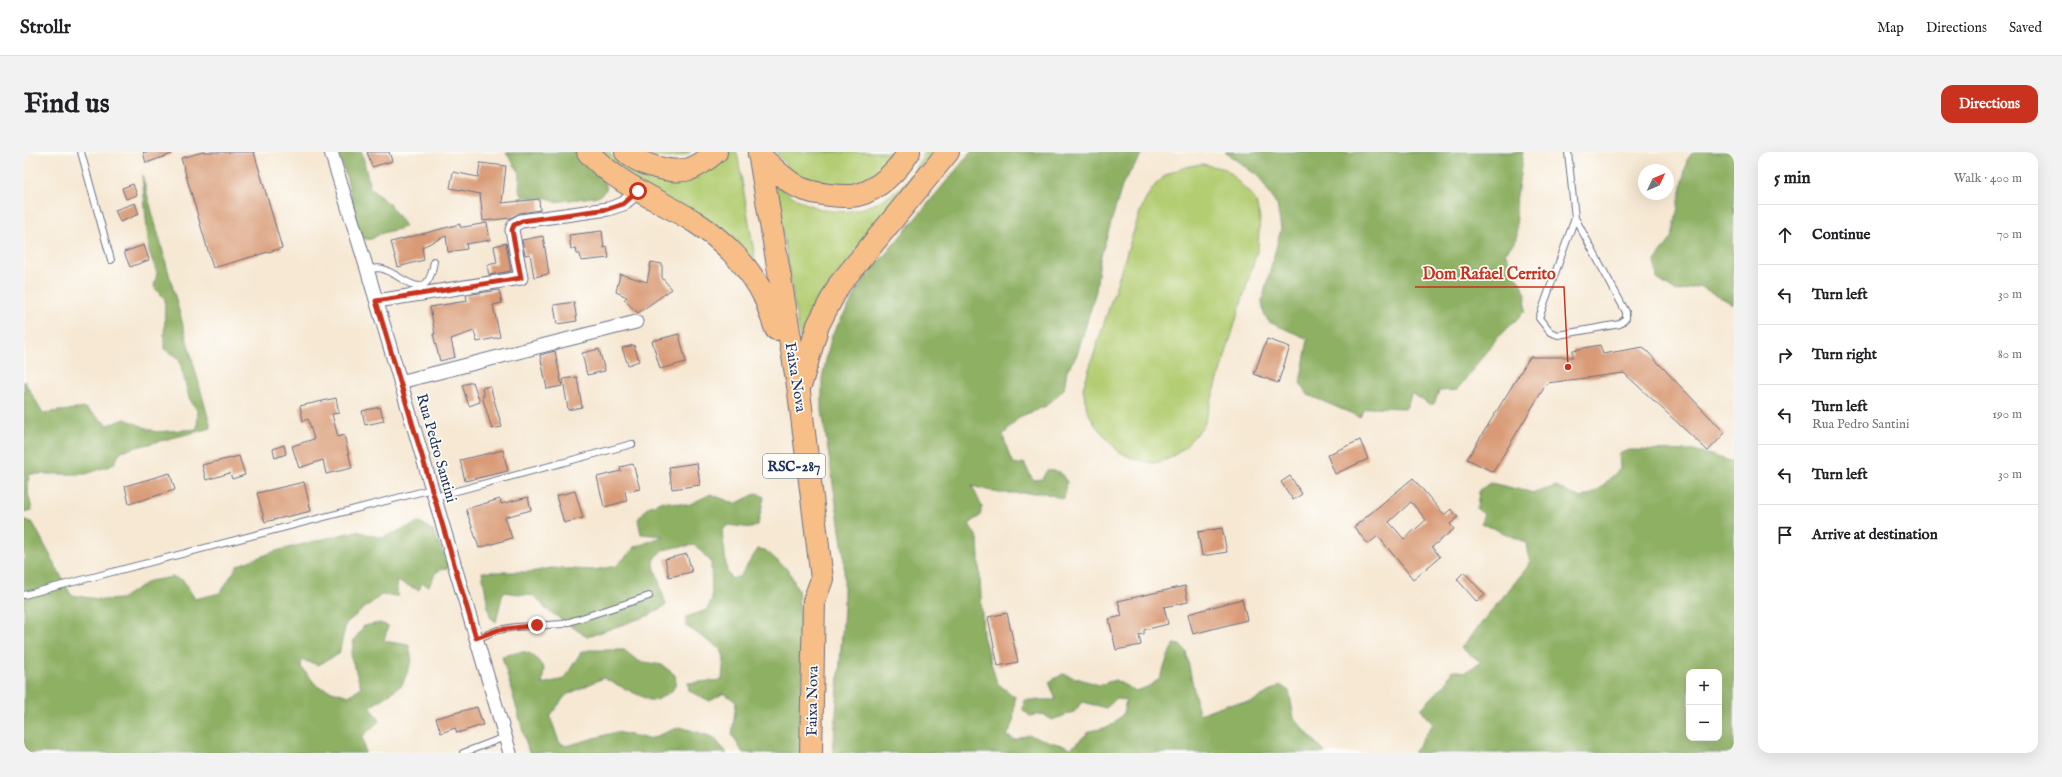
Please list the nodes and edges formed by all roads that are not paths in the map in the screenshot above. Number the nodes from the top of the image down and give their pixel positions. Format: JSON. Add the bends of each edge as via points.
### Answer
{"nodes":[{"id":1,"x":81,"y":152,"type":"edge"},
{"id":2,"x":331,"y":152,"type":"edge"},
{"id":3,"x":588,"y":152,"type":"edge"},
{"id":4,"x":626,"y":152,"type":"edge"},
{"id":5,"x":716,"y":152,"type":"edge"},
{"id":6,"x":909,"y":152,"type":"edge"},
{"id":7,"x":948,"y":152,"type":"edge"},
{"id":8,"x":1568,"y":152,"type":"edge"},
{"id":9,"x":755,"y":153,"type":"edge"},
{"id":10,"x":638,"y":191,"type":"junction"},
{"id":11,"x":1575,"y":218,"type":"junction"},
{"id":12,"x":111,"y":260,"type":"dead end"},
{"id":13,"x":434,"y":261,"type":"dead end"},
{"id":14,"x":367,"y":269,"type":"junction"},
{"id":15,"x":376,"y":301,"type":"junction"},
{"id":16,"x":636,"y":322,"type":"dead end"},
{"id":17,"x":776,"y":329,"type":"junction"},
{"id":18,"x":400,"y":382,"type":"junction"},
{"id":19,"x":799,"y":392,"type":"junction"},
{"id":20,"x":632,"y":444,"type":"dead end"},
{"id":21,"x":433,"y":493,"type":"junction"},
{"id":22,"x":24,"y":595,"type":"edge"},
{"id":23,"x":649,"y":596,"type":"dead end"},
{"id":24,"x":814,"y":601,"type":"junction"},
{"id":25,"x":476,"y":638,"type":"junction"},
{"id":26,"x":505,"y":737,"type":"junction"},
{"id":27,"x":463,"y":753,"type":"edge"},
{"id":28,"x":510,"y":753,"type":"edge"},
{"id":29,"x":811,"y":753,"type":"edge"}],
"edges":[{"from":1,"to":12,"type":"lane"},
{"from":2,"to":14,"type":"street","name":"Rua Pedro Santini"},
{"from":3,"to":10,"type":"highway","via":[[600,165]]},
{"from":4,"to":5,"type":"highway","via":[[647,165],[690,169]]},
{"from":6,"to":9,"type":"highway","via":[[889,175],[857,195],[818,194],[799,187]]},
{"from":7,"to":19,"type":"highway","via":[[839,285],[818,325]]},
{"from":8,"to":11,"type":"lane"},
{"from":9,"to":17,"type":"highway","name":"Faixa Nova","number":"RSC-287"},
{"from":9,"to":19,"type":"highway","name":"Faixa Nova","number":"RSC-287"},
{"from":10,"to":15,"type":"street","via":[[623,204],[608,209],[522,221],[514,225],[512,230],[521,278]]},
{"from":10,"to":17,"type":"highway","via":[[695,222],[724,244],[736,256],[764,298]]},
{"from":11,"to":11,"type":"lane","via":[[1539,318],[1550,332],[1558,334],[1620,324],[1626,318],[1626,312]]},
{"from":13,"to":14,"type":"lane","via":[[432,276],[426,284],[421,285],[405,282],[382,268]]},
{"from":14,"to":15,"type":"street","name":"Rua Pedro Santini"},
{"from":15,"to":18,"type":"street","name":"Rua Pedro Santini"},
{"from":16,"to":18,"type":"street"},
{"from":17,"to":24,"type":"highway","name":"Faixa Nova","number":"RSC-287","via":[[808,583]]},
{"from":18,"to":21,"type":"street","name":"Rua Pedro Santini"},
{"from":19,"to":24,"type":"highway","name":"Faixa Nova","number":"RSC-287","via":[[822,579]]},
{"from":20,"to":21,"type":"lane"},
{"from":21,"to":22,"type":"lane"},
{"from":21,"to":25,"type":"street","name":"Rua Pedro Santini"},
{"from":23,"to":25,"type":"lane","via":[[563,624],[516,627]]},
{"from":24,"to":29,"type":"highway","name":"Faixa Nova","number":"RSC-287"},
{"from":25,"to":26,"type":"street","name":"Rua Pedro Santini"},
{"from":26,"to":27,"type":"lane"},
{"from":26,"to":28,"type":"street","name":"Rua Pedro Santini"}]}
